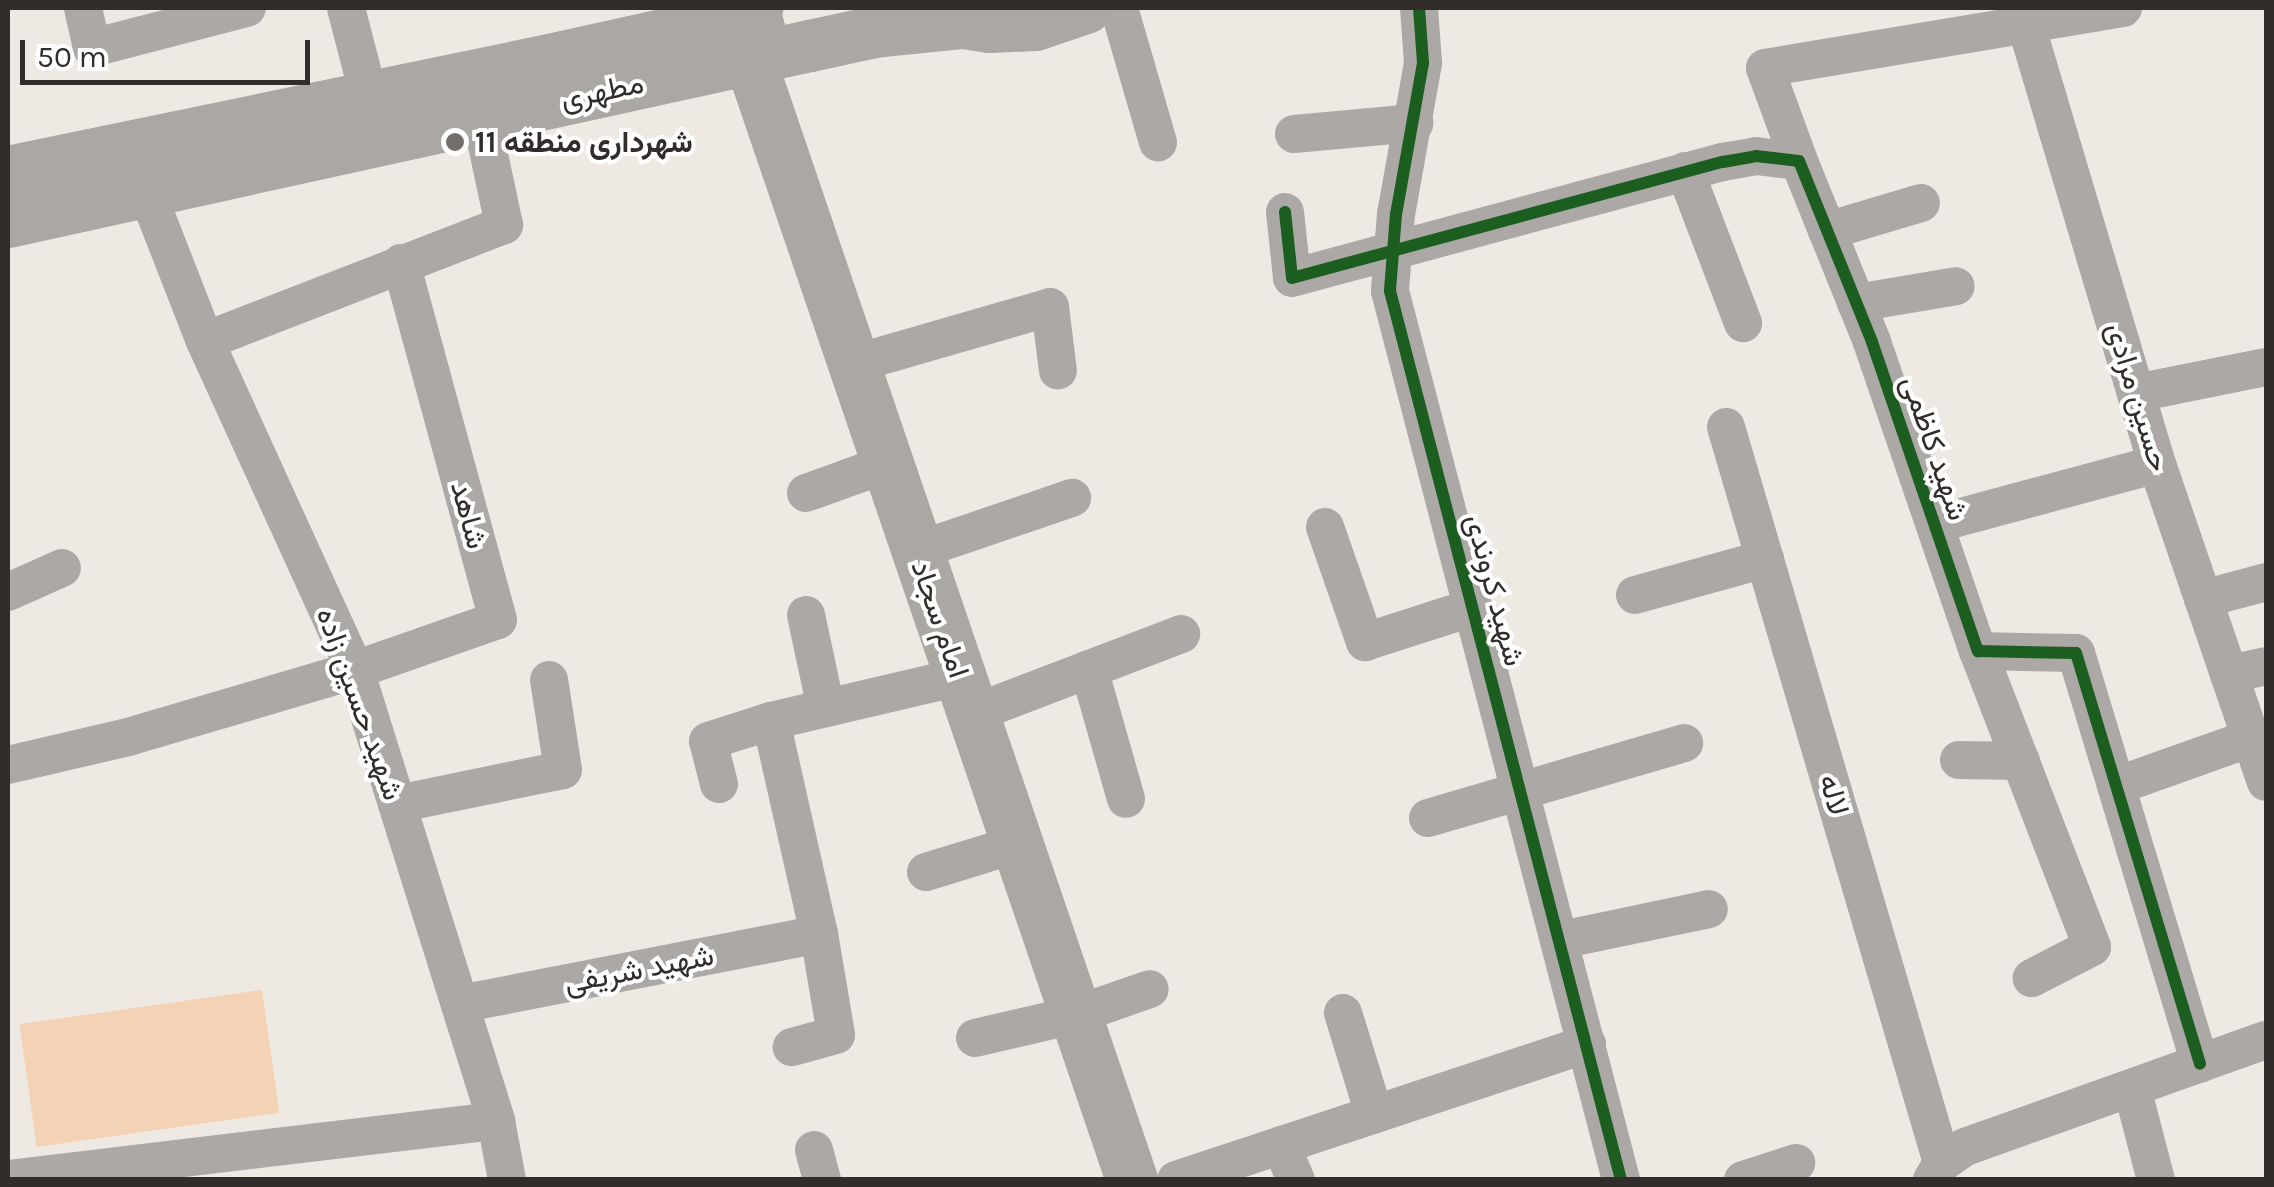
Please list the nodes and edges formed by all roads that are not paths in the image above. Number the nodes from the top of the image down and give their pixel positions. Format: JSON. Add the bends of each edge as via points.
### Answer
{"nodes":[{"id":1,"x":82,"y":8,"type":"edge"},
{"id":2,"x":247,"y":8,"type":"edge"},
{"id":3,"x":346,"y":8,"type":"edge"},
{"id":4,"x":1086,"y":8,"type":"edge"},
{"id":5,"x":1119,"y":8,"type":"edge"},
{"id":6,"x":1419,"y":8,"type":"edge"},
{"id":7,"x":2123,"y":8,"type":"edge"},
{"id":8,"x":2023,"y":15,"type":"edge"},
{"id":9,"x":944,"y":16,"type":"edge"},
{"id":10,"x":748,"y":28,"type":"edge"},
{"id":11,"x":370,"y":97,"type":"junction"},
{"id":12,"x":480,"y":117,"type":"junction"},
{"id":13,"x":1414,"y":123,"type":"junction"},
{"id":14,"x":1294,"y":134,"type":"dead end"},
{"id":15,"x":1158,"y":142,"type":"dead end"},
{"id":16,"x":1799,"y":162,"type":"junction"},
{"id":17,"x":8,"y":172,"type":"edge"},
{"id":18,"x":1685,"y":172,"type":"junction"},
{"id":19,"x":146,"y":190,"type":"junction"},
{"id":20,"x":1921,"y":203,"type":"dead end"},
{"id":21,"x":1285,"y":212,"type":"dead end"},
{"id":22,"x":8,"y":222,"type":"edge"},
{"id":23,"x":1827,"y":231,"type":"junction"},
{"id":24,"x":1394,"y":247,"type":"junction"},
{"id":25,"x":401,"y":263,"type":"junction"},
{"id":26,"x":1956,"y":286,"type":"dead end"},
{"id":27,"x":1856,"y":303,"type":"junction"},
{"id":28,"x":1744,"y":324,"type":"dead end"},
{"id":29,"x":205,"y":341,"type":"junction"},
{"id":30,"x":852,"y":364,"type":"junction"},
{"id":31,"x":2266,"y":368,"type":"edge"},
{"id":32,"x":1058,"y":371,"type":"dead end"},
{"id":33,"x":2136,"y":393,"type":"junction"},
{"id":34,"x":1726,"y":428,"type":"dead end"},
{"id":35,"x":886,"y":464,"type":"junction"},
{"id":36,"x":2157,"y":464,"type":"junction"},
{"id":37,"x":806,"y":492,"type":"dead end"},
{"id":38,"x":1072,"y":498,"type":"dead end"},
{"id":39,"x":1934,"y":524,"type":"junction"},
{"id":40,"x":1325,"y":527,"type":"dead end"},
{"id":41,"x":916,"y":551,"type":"junction"},
{"id":42,"x":1765,"y":559,"type":"junction"},
{"id":43,"x":62,"y":568,"type":"dead end"},
{"id":44,"x":2266,"y":582,"type":"edge"},
{"id":45,"x":8,"y":592,"type":"edge"},
{"id":46,"x":1635,"y":595,"type":"dead end"},
{"id":47,"x":2203,"y":598,"type":"junction"},
{"id":48,"x":1474,"y":608,"type":"junction"},
{"id":49,"x":806,"y":615,"type":"dead end"},
{"id":50,"x":1181,"y":634,"type":"dead end"},
{"id":51,"x":1978,"y":651,"type":"junction"},
{"id":52,"x":2266,"y":666,"type":"edge"},
{"id":53,"x":354,"y":670,"type":"junction"},
{"id":54,"x":1089,"y":670,"type":"junction"},
{"id":55,"x":2230,"y":674,"type":"junction"},
{"id":56,"x":549,"y":680,"type":"dead end"},
{"id":57,"x":966,"y":696,"type":"junction"},
{"id":58,"x":826,"y":708,"type":"junction"},
{"id":59,"x":771,"y":721,"type":"junction"},
{"id":60,"x":2251,"y":738,"type":"junction"},
{"id":61,"x":1684,"y":743,"type":"dead end"},
{"id":62,"x":1959,"y":760,"type":"dead end"},
{"id":63,"x":2020,"y":761,"type":"junction"},
{"id":64,"x":8,"y":766,"type":"edge"},
{"id":65,"x":2266,"y":782,"type":"edge"},
{"id":66,"x":719,"y":784,"type":"dead end"},
{"id":67,"x":2116,"y":786,"type":"junction"},
{"id":68,"x":1522,"y":788,"type":"junction"},
{"id":69,"x":1126,"y":799,"type":"dead end"},
{"id":70,"x":397,"y":804,"type":"junction"},
{"id":71,"x":1428,"y":818,"type":"dead end"},
{"id":72,"x":1017,"y":844,"type":"junction"},
{"id":73,"x":926,"y":872,"type":"dead end"},
{"id":74,"x":1708,"y":909,"type":"dead end"},
{"id":75,"x":819,"y":934,"type":"junction"},
{"id":76,"x":1561,"y":940,"type":"junction"},
{"id":77,"x":2032,"y":978,"type":"dead end"},
{"id":78,"x":1150,"y":989,"type":"dead end"},
{"id":79,"x":460,"y":1004,"type":"junction"},
{"id":80,"x":1342,"y":1013,"type":"dead end"},
{"id":81,"x":1075,"y":1015,"type":"junction"},
{"id":82,"x":976,"y":1038,"type":"dead end"},
{"id":83,"x":2266,"y":1040,"type":"edge"},
{"id":84,"x":1587,"y":1044,"type":"junction"},
{"id":85,"x":792,"y":1047,"type":"dead end"},
{"id":86,"x":2200,"y":1064,"type":"junction"},
{"id":87,"x":2132,"y":1088,"type":"junction"},
{"id":88,"x":1374,"y":1114,"type":"junction"},
{"id":89,"x":496,"y":1121,"type":"junction"},
{"id":90,"x":1281,"y":1145,"type":"junction"},
{"id":91,"x":1796,"y":1163,"type":"dead end"},
{"id":92,"x":185,"y":1169,"type":"edge"},
{"id":93,"x":1937,"y":1171,"type":"edge"},
{"id":94,"x":8,"y":1179,"type":"edge"},
{"id":95,"x":507,"y":1180,"type":"edge"},
{"id":96,"x":1132,"y":1180,"type":"edge"},
{"id":97,"x":1176,"y":1180,"type":"edge"},
{"id":98,"x":1296,"y":1180,"type":"edge"},
{"id":99,"x":1621,"y":1180,"type":"edge"},
{"id":100,"x":1743,"y":1180,"type":"edge"},
{"id":101,"x":2156,"y":1180,"type":"edge"}],
"edges":[{"from":1,"to":2,"type":"street","via":[[92,48]]},
{"from":3,"to":11,"type":"street"},
{"from":4,"to":9,"type":"main road","name":"مطهری","via":[[1036,25]]},
{"from":5,"to":15,"type":"street"},
{"from":6,"to":13,"type":"street","name":"شهید کروندی","via":[[1423,63]]},
{"from":7,"to":8,"type":"street"},
{"from":8,"to":16,"type":"street","name":"شهید کاظمی","via":[[1765,68]]},
{"from":8,"to":33,"type":"street","name":"حسین مرادی"},
{"from":9,"to":10,"type":"main road","name":"مطهری","via":[[875,32]]},
{"from":10,"to":11,"type":"main road","name":"مطهری"},
{"from":10,"to":12,"type":"main road","name":"مطهری"},
{"from":10,"to":30,"type":"main road","name":"امام سجاد"},
{"from":11,"to":17,"type":"main road","name":"مطهری"},
{"from":12,"to":19,"type":"main road","name":"مطهری"},
{"from":12,"to":25,"type":"street","via":[[504,225]]},
{"from":13,"to":14,"type":"street"},
{"from":13,"to":24,"type":"street","name":"شهید کروندی"},
{"from":16,"to":18,"type":"street","via":[[1756,156]]},
{"from":16,"to":23,"type":"street","name":"شهید کاظمی"},
{"from":18,"to":24,"type":"street"},
{"from":18,"to":28,"type":"street"},
{"from":19,"to":22,"type":"main road","name":"مطهری"},
{"from":19,"to":29,"type":"street","name":"شهید حسین زاده"},
{"from":20,"to":23,"type":"street"},
{"from":21,"to":24,"type":"street","via":[[1292,278]]},
{"from":23,"to":27,"type":"street","name":"شهید کاظمی"},
{"from":24,"to":48,"type":"street","name":"شهید کروندی","via":[[1390,292]]},
{"from":25,"to":29,"type":"street"},
{"from":25,"to":53,"type":"street","name":"شاهد","via":[[498,620]]},
{"from":26,"to":27,"type":"street"},
{"from":27,"to":39,"type":"street","name":"شهید کاظمی"},
{"from":29,"to":53,"type":"street","name":"شهید حسین زاده"},
{"from":30,"to":32,"type":"street","via":[[1050,307]]},
{"from":30,"to":35,"type":"main road","name":"امام سجاد"},
{"from":31,"to":33,"type":"street"},
{"from":33,"to":36,"type":"street","name":"حسین مرادی"},
{"from":34,"to":42,"type":"street","name":"لاله"},
{"from":35,"to":37,"type":"street"},
{"from":35,"to":41,"type":"main road","name":"امام سجاد"},
{"from":36,"to":39,"type":"street"},
{"from":36,"to":47,"type":"street","name":"حسین مرادی"},
{"from":38,"to":41,"type":"street"},
{"from":39,"to":51,"type":"street","name":"شهید کاظمی"},
{"from":40,"to":48,"type":"street","via":[[1365,642]]},
{"from":41,"to":57,"type":"main road","name":"امام سجاد"},
{"from":42,"to":46,"type":"street"},
{"from":42,"to":93,"type":"street","name":"لاله"},
{"from":43,"to":45,"type":"street"},
{"from":44,"to":47,"type":"street"},
{"from":47,"to":55,"type":"street","name":"حسین مرادی"},
{"from":48,"to":68,"type":"street","name":"شهید کروندی"},
{"from":49,"to":58,"type":"street"},
{"from":50,"to":54,"type":"street"},
{"from":51,"to":63,"type":"street","name":"شهید کاظمی"},
{"from":51,"to":67,"type":"street","via":[[2076,653]]},
{"from":52,"to":55,"type":"street"},
{"from":53,"to":64,"type":"street"},
{"from":53,"to":70,"type":"street","name":"شهید حسین زاده"},
{"from":54,"to":57,"type":"street"},
{"from":54,"to":69,"type":"street"},
{"from":55,"to":60,"type":"street","name":"حسین مرادی"},
{"from":56,"to":70,"type":"street","via":[[564,770]]},
{"from":57,"to":58,"type":"street"},
{"from":57,"to":72,"type":"main road","name":"امام سجاد"},
{"from":58,"to":59,"type":"street"},
{"from":59,"to":66,"type":"street","via":[[708,742]]},
{"from":59,"to":75,"type":"street"},
{"from":60,"to":65,"type":"street","name":"حسین مرادی"},
{"from":60,"to":67,"type":"street"},
{"from":61,"to":68,"type":"street"},
{"from":62,"to":63,"type":"street"},
{"from":63,"to":77,"type":"street","name":"شهید کاظمی","via":[[2092,946]]},
{"from":67,"to":86,"type":"street"},
{"from":68,"to":71,"type":"street"},
{"from":68,"to":76,"type":"street","name":"شهید کروندی"},
{"from":70,"to":79,"type":"street","name":"شهید حسین زاده"},
{"from":72,"to":73,"type":"street"},
{"from":72,"to":81,"type":"main road","name":"امام سجاد"},
{"from":74,"to":76,"type":"street"},
{"from":75,"to":79,"type":"street","name":"شهید شریفی"},
{"from":75,"to":85,"type":"street","via":[[836,1036]]},
{"from":76,"to":84,"type":"street","name":"شهید کروندی"},
{"from":78,"to":81,"type":"street"},
{"from":79,"to":89,"type":"street","name":"شهید حسین زاده"},
{"from":80,"to":88,"type":"street"},
{"from":81,"to":82,"type":"street"},
{"from":81,"to":96,"type":"main road","name":"امام سجاد"},
{"from":83,"to":86,"type":"street"},
{"from":84,"to":88,"type":"street"},
{"from":84,"to":99,"type":"street","name":"شهید کروندی"},
{"from":86,"to":87,"type":"street"},
{"from":87,"to":93,"type":"street","via":[[1965,1146]]},
{"from":87,"to":101,"type":"street"},
{"from":88,"to":90,"type":"street"},
{"from":89,"to":92,"type":"street"},
{"from":89,"to":95,"type":"street","name":"شهید حسین زاده"},
{"from":90,"to":97,"type":"street"},
{"from":90,"to":98,"type":"street"},
{"from":91,"to":100,"type":"street"},
{"from":92,"to":94,"type":"street"}]}
